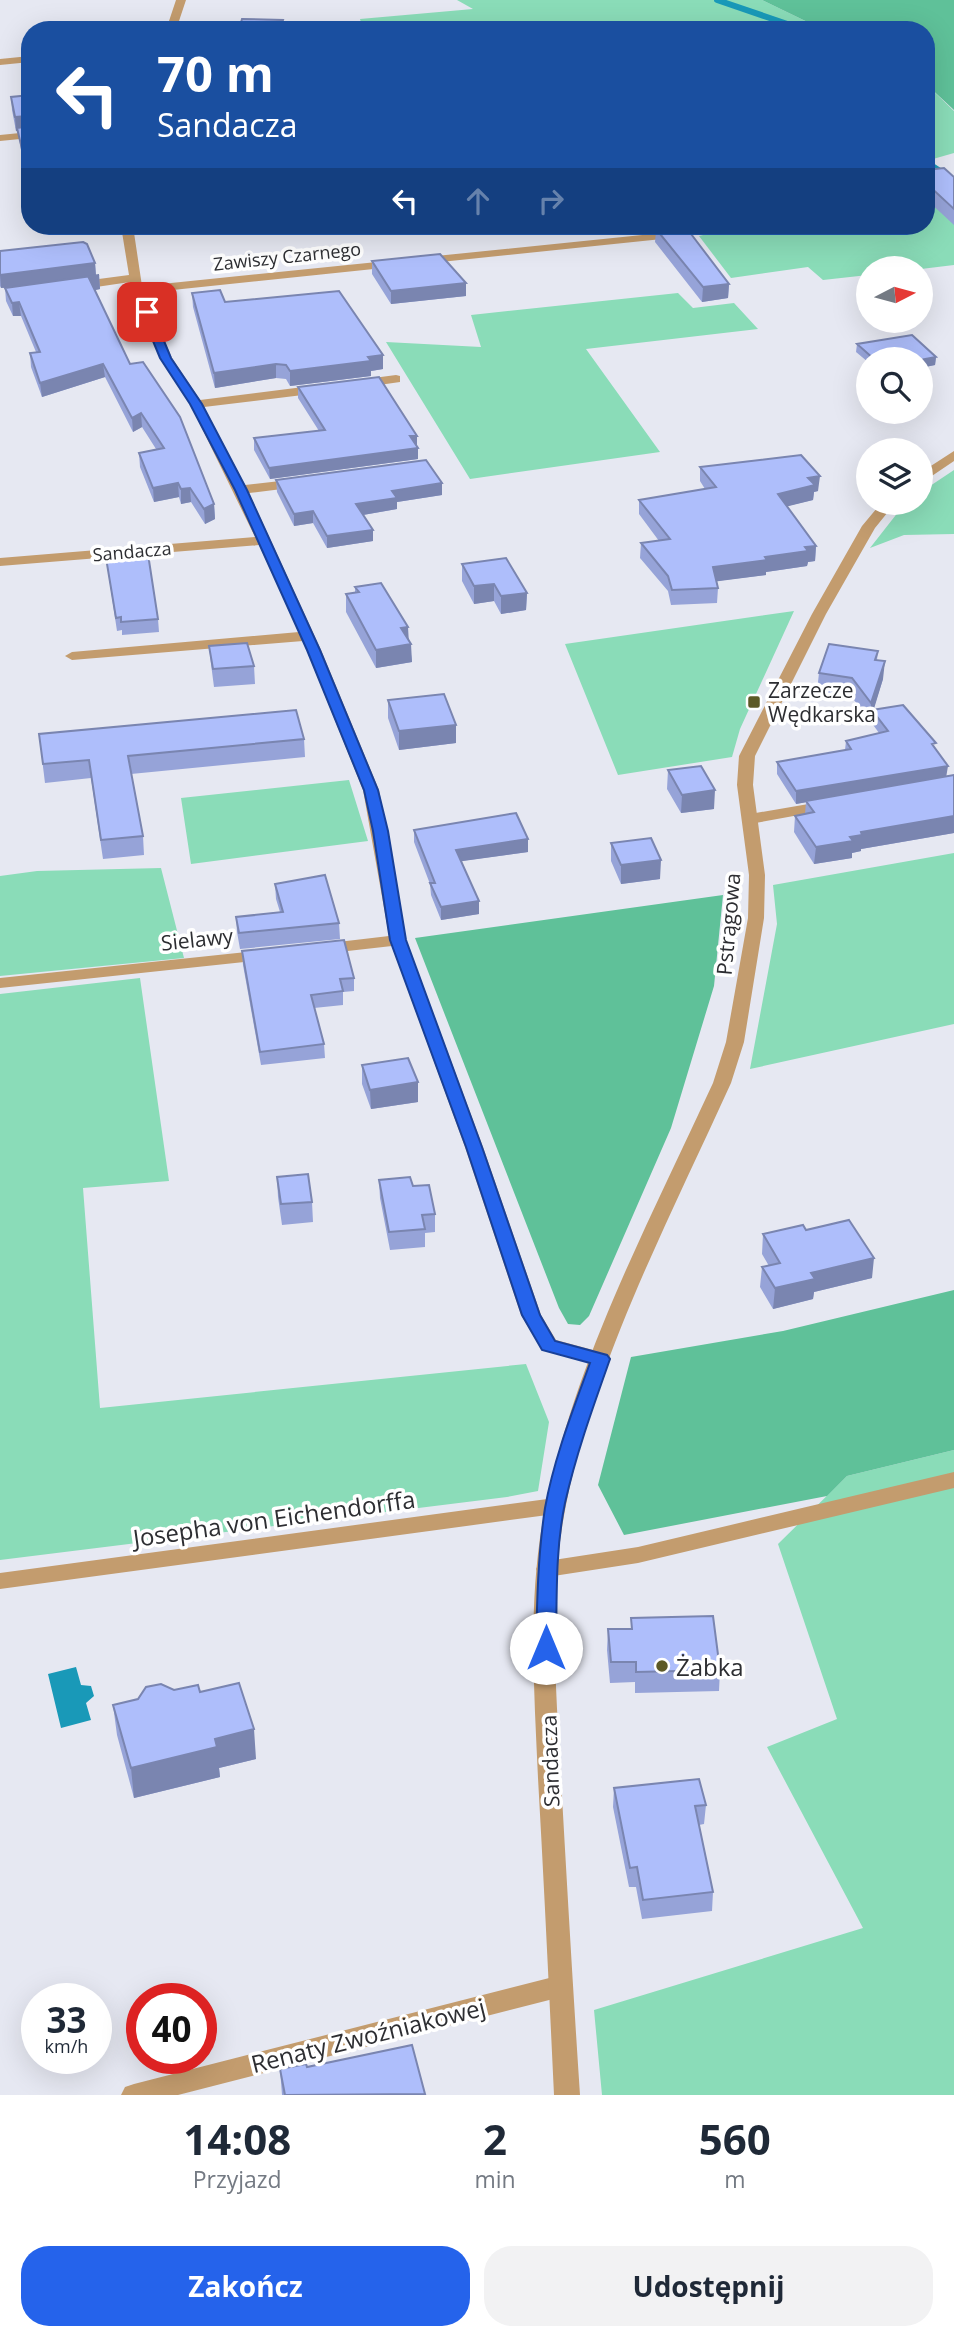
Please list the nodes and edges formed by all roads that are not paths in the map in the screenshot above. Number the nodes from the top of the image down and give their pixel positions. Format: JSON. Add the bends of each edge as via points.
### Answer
{"nodes":[{"id":1,"x":181,"y":0,"type":"edge"},
{"id":2,"x":174,"y":21,"type":"edge"},
{"id":3,"x":21,"y":61,"type":"edge"},
{"id":4,"x":0,"y":62,"type":"edge"},
{"id":5,"x":21,"y":136,"type":"edge"},
{"id":6,"x":0,"y":138,"type":"edge"},
{"id":7,"x":128,"y":235,"type":"edge"},
{"id":8,"x":669,"y":235,"type":"edge"},
{"id":9,"x":136,"y":284,"type":"junction"},
{"id":10,"x":68,"y":287,"type":"edge"},
{"id":11,"x":396,"y":379,"type":"dead end"},
{"id":12,"x":196,"y":404,"type":"junction"},
{"id":13,"x":954,"y":456,"type":"edge"},
{"id":14,"x":933,"y":471,"type":"edge"},
{"id":15,"x":309,"y":481,"type":"edge"},
{"id":16,"x":241,"y":490,"type":"junction"},
{"id":17,"x":879,"y":515,"type":"edge"},
{"id":18,"x":264,"y":540,"type":"junction"},
{"id":19,"x":0,"y":562,"type":"edge"},
{"id":20,"x":307,"y":636,"type":"junction"},
{"id":21,"x":72,"y":656,"type":"dead end"},
{"id":22,"x":845,"y":803,"type":"edge"},
{"id":23,"x":750,"y":819,"type":"junction"},
{"id":24,"x":398,"y":940,"type":"junction"},
{"id":25,"x":0,"y":983,"type":"edge"},
{"id":26,"x":601,"y":1359,"type":"junction"},
{"id":27,"x":954,"y":1480,"type":"edge"},
{"id":28,"x":555,"y":1506,"type":"junction"},
{"id":29,"x":547,"y":1569,"type":"junction"},
{"id":30,"x":0,"y":1581,"type":"edge"},
{"id":31,"x":561,"y":1986,"type":"junction"},
{"id":32,"x":134,"y":2095,"type":"edge"},
{"id":33,"x":567,"y":2095,"type":"edge"}],
"edges":[{"from":1,"to":2,"type":"street"},
{"from":3,"to":4,"type":"street"},
{"from":5,"to":6,"type":"street"},
{"from":7,"to":9,"type":"street"},
{"from":8,"to":9,"type":"street","name":"Zawiszy Czarnego"},
{"from":9,"to":10,"type":"street","name":"Zawiszy Czarnego"},
{"from":9,"to":12,"type":"street","via":[[166,358]]},
{"from":11,"to":12,"type":"street"},
{"from":12,"to":16,"type":"street"},
{"from":13,"to":14,"type":"street"},
{"from":15,"to":16,"type":"street"},
{"from":16,"to":18,"type":"street"},
{"from":17,"to":23,"type":"street","name":"Pstrągowa","via":[[751,744],[744,771]]},
{"from":18,"to":19,"type":"street","name":"Sandacza"},
{"from":18,"to":20,"type":"street"},
{"from":20,"to":21,"type":"street"},
{"from":20,"to":24,"type":"street","via":[[371,790]]},
{"from":22,"to":23,"type":"street"},
{"from":23,"to":26,"type":"street","name":"Pstrągowa","via":[[758,893],[735,1042],[722,1083]]},
{"from":24,"to":25,"type":"street","name":"Sielawy"},
{"from":24,"to":26,"type":"street","via":[[531,1315],[548,1345]]},
{"from":26,"to":28,"type":"street","name":"Sandacza","via":[[572,1438]]},
{"from":27,"to":29,"type":"street","via":[[638,1555]]},
{"from":28,"to":29,"type":"street","name":"Sandacza"},
{"from":28,"to":30,"type":"street","name":"Josepha von Eichendorffa"},
{"from":29,"to":31,"type":"street","name":"Sandacza","via":[[547,1727]]},
{"from":31,"to":32,"type":"street","name":"Renaty Zwoźniakowej"},
{"from":31,"to":33,"type":"street","name":"Sandacza"}]}
